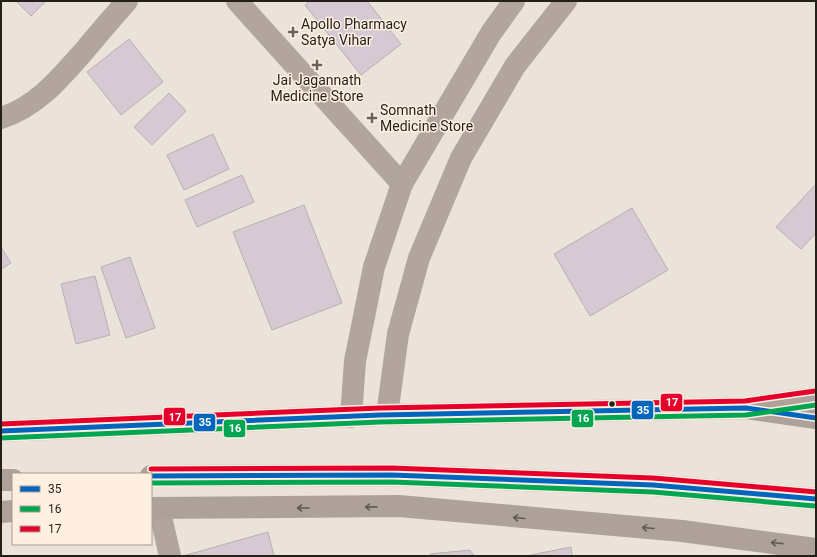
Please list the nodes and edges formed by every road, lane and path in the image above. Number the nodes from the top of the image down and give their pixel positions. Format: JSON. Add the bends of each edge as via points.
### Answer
{"nodes":[{"id":1,"x":127,"y":1,"type":"edge"},
{"id":2,"x":238,"y":1,"type":"edge"},
{"id":3,"x":514,"y":1,"type":"edge"},
{"id":4,"x":566,"y":1,"type":"edge"},
{"id":5,"x":1,"y":118,"type":"edge"},
{"id":6,"x":402,"y":184,"type":"junction"},
{"id":7,"x":816,"y":397,"type":"edge"},
{"id":8,"x":746,"y":408,"type":"junction"},
{"id":9,"x":384,"y":415,"type":"junction"},
{"id":10,"x":354,"y":417,"type":"junction"},
{"id":11,"x":816,"y":418,"type":"edge"},
{"id":12,"x":1,"y":431,"type":"edge"},
{"id":13,"x":152,"y":476,"type":"edge"},
{"id":14,"x":1,"y":480,"type":"edge"},
{"id":15,"x":12,"y":480,"type":"edge"},
{"id":16,"x":816,"y":500,"type":"edge"},
{"id":17,"x":155,"y":508,"type":"edge"},
{"id":18,"x":12,"y":511,"type":"edge"},
{"id":19,"x":1,"y":512,"type":"edge"},
{"id":20,"x":720,"y":537,"type":"junction"},
{"id":21,"x":816,"y":549,"type":"edge"},
{"id":22,"x":170,"y":556,"type":"edge"},
{"id":23,"x":740,"y":556,"type":"edge"}],
"edges":[{"from":1,"to":5,"type":"street","via":[[59,80],[35,101],[15,114]]},
{"from":2,"to":6,"type":"street"},
{"from":3,"to":6,"type":"street","via":[[491,33]]},
{"from":4,"to":9,"type":"street","via":[[515,66],[462,158],[417,266],[398,334]]},
{"from":6,"to":10,"type":"street","via":[[373,275],[355,361]]},
{"from":7,"to":8,"type":"street"},
{"from":8,"to":9,"type":"highway"},
{"from":8,"to":11,"type":"highway"},
{"from":9,"to":10,"type":"highway"},
{"from":10,"to":12,"type":"highway"},
{"from":13,"to":16,"type":"highway","via":[[392,475],[653,485]]},
{"from":14,"to":15,"type":"highway"},
{"from":20,"to":17,"type":"highway","one_way":true,"via":[[682,531],[399,506]]},
{"from":17,"to":22,"type":"street"},
{"from":18,"to":19,"type":"highway"},
{"from":21,"to":20,"type":"highway","one_way":true},
{"from":20,"to":23,"type":"highway"}]}
